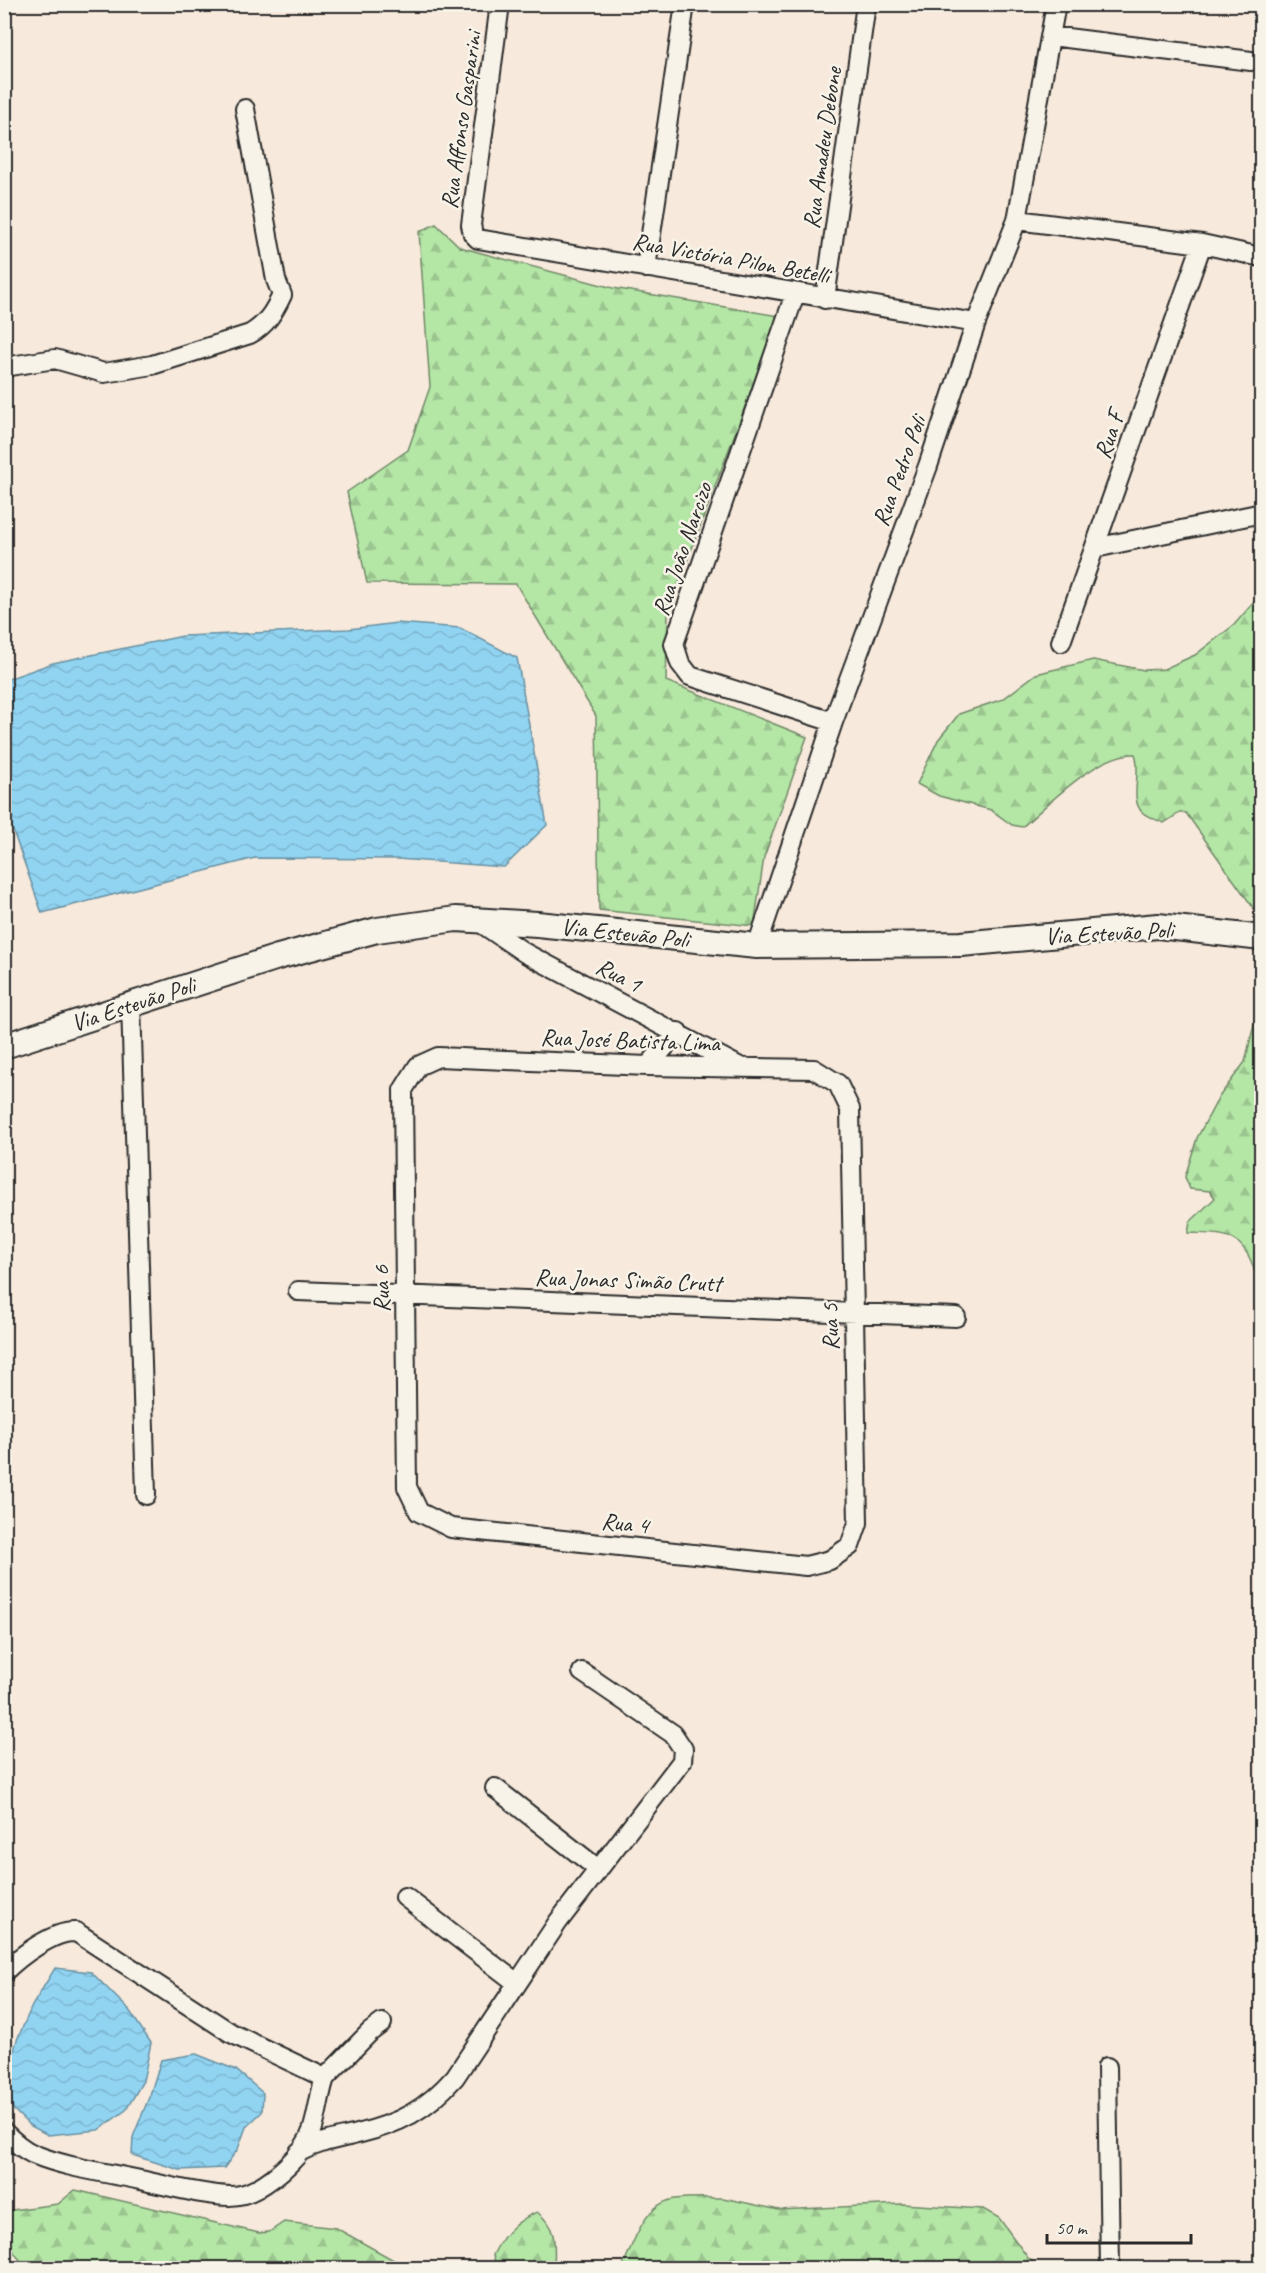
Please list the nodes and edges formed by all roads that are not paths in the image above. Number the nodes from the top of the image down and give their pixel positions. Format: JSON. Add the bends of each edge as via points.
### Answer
{"nodes":[{"id":1,"x":500,"y":4,"type":"edge"},
{"id":2,"x":685,"y":4,"type":"edge"},
{"id":3,"x":866,"y":4,"type":"edge"},
{"id":4,"x":1056,"y":4,"type":"edge"},
{"id":5,"x":1051,"y":36,"type":"junction"},
{"id":6,"x":1251,"y":61,"type":"dead end"},
{"id":7,"x":245,"y":109,"type":"dead end"},
{"id":8,"x":1017,"y":220,"type":"junction"},
{"id":9,"x":478,"y":239,"type":"joint"},
{"id":10,"x":1202,"y":244,"type":"junction"},
{"id":11,"x":1261,"y":257,"type":"edge"},
{"id":12,"x":646,"y":268,"type":"junction"},
{"id":13,"x":795,"y":294,"type":"junction"},
{"id":14,"x":825,"y":299,"type":"junction"},
{"id":15,"x":976,"y":323,"type":"junction"},
{"id":16,"x":4,"y":367,"type":"edge"},
{"id":17,"x":1262,"y":513,"type":"edge"},
{"id":18,"x":1095,"y":548,"type":"junction"},
{"id":19,"x":1061,"y":642,"type":"dead end"},
{"id":20,"x":833,"y":722,"type":"junction"},
{"id":21,"x":478,"y":921,"type":"junction"},
{"id":22,"x":1262,"y":938,"type":"edge"},
{"id":23,"x":757,"y":946,"type":"junction"},
{"id":24,"x":131,"y":1003,"type":"junction"},
{"id":25,"x":678,"y":1032,"type":"junction"},
{"id":26,"x":4,"y":1046,"type":"edge"},
{"id":27,"x":418,"y":1066,"type":"joint"},
{"id":28,"x":648,"y":1066,"type":"junction"},
{"id":29,"x":741,"y":1067,"type":"junction"},
{"id":30,"x":838,"y":1084,"type":"joint"},
{"id":31,"x":298,"y":1291,"type":"dead end"},
{"id":32,"x":405,"y":1296,"type":"junction"},
{"id":33,"x":854,"y":1312,"type":"junction"},
{"id":34,"x":956,"y":1317,"type":"dead end"},
{"id":35,"x":146,"y":1495,"type":"dead end"},
{"id":36,"x":419,"y":1512,"type":"joint"},
{"id":37,"x":830,"y":1560,"type":"joint"},
{"id":38,"x":582,"y":1672,"type":"dead end"},
{"id":39,"x":495,"y":1788,"type":"dead end"},
{"id":40,"x":598,"y":1869,"type":"junction"},
{"id":41,"x":405,"y":1897,"type":"dead end"},
{"id":42,"x":4,"y":1972,"type":"edge"},
{"id":43,"x":517,"y":1983,"type":"junction"},
{"id":44,"x":382,"y":2024,"type":"dead end"},
{"id":45,"x":1107,"y":2067,"type":"dead end"},
{"id":46,"x":325,"y":2078,"type":"junction"},
{"id":47,"x":4,"y":2132,"type":"edge"},
{"id":48,"x":317,"y":2137,"type":"junction"},
{"id":49,"x":1110,"y":2268,"type":"edge"}],
"edges":[{"from":1,"to":9,"type":"street","name":"Rua Affonso Gasparini","via":[[471,225]]},
{"from":2,"to":12,"type":"street"},
{"from":3,"to":14,"type":"street","name":"Rua Amadeu Debone"},
{"from":4,"to":5,"type":"street","name":"Rua Pedro Poli"},
{"from":5,"to":6,"type":"street"},
{"from":5,"to":8,"type":"street","name":"Rua Pedro Poli"},
{"from":7,"to":16,"type":"street","via":[[282,295],[262,327],[152,365],[104,373],[55,359]]},
{"from":8,"to":10,"type":"street"},
{"from":8,"to":15,"type":"street","name":"Rua Pedro Poli"},
{"from":9,"to":12,"type":"street","name":"Rua Victória Pilon Betelli"},
{"from":10,"to":11,"type":"street"},
{"from":10,"to":18,"type":"street","name":"Rua F"},
{"from":12,"to":13,"type":"street","name":"Rua Victória Pilon Betelli"},
{"from":13,"to":14,"type":"street","name":"Rua Victória Pilon Betelli"},
{"from":13,"to":20,"type":"street","name":"Rua João Narcizo","via":[[674,644],[680,663],[690,676]]},
{"from":14,"to":15,"type":"street","name":"Rua Victória Pilon Betelli"},
{"from":15,"to":20,"type":"street","name":"Rua Pedro Poli","via":[[928,466]]},
{"from":17,"to":18,"type":"street"},
{"from":18,"to":19,"type":"street","name":"Rua F"},
{"from":20,"to":23,"type":"street","name":"Rua Pedro Poli"},
{"from":21,"to":23,"type":"main road","name":"Via Estevão Poli"},
{"from":21,"to":24,"type":"main road","name":"Via Estevão Poli","via":[[456,919],[377,930]]},
{"from":21,"to":25,"type":"street","name":"Rua 1","via":[[525,953]]},
{"from":22,"to":23,"type":"main road","name":"Via Estevão Poli","via":[[1158,926],[961,944]]},
{"from":24,"to":26,"type":"main road","name":"Via Estevão Poli"},
{"from":24,"to":35,"type":"street"},
{"from":25,"to":28,"type":"street"},
{"from":25,"to":29,"type":"street","name":"Rua 1"},
{"from":27,"to":28,"type":"street","name":"Rua José Batista Lima","via":[[438,1057]]},
{"from":27,"to":32,"type":"street","name":"Rua 6","via":[[403,1090]]},
{"from":28,"to":29,"type":"street","name":"Rua José Batista Lima"},
{"from":29,"to":30,"type":"street","name":"Rua José Batista Lima","via":[[814,1069]]},
{"from":30,"to":33,"type":"street","name":"Rua 5","via":[[850,1109]]},
{"from":31,"to":32,"type":"street","name":"Rua Jonas Simão Crutt"},
{"from":32,"to":33,"type":"street","name":"Rua Jonas Simão Crutt"},
{"from":32,"to":36,"type":"street","name":"Rua 6","via":[[406,1487]]},
{"from":33,"to":34,"type":"street","name":"Rua Jonas Simão Crutt"},
{"from":33,"to":37,"type":"street","name":"Rua 5","via":[[858,1523],[849,1546]]},
{"from":36,"to":37,"type":"street","name":"Rua 4","via":[[451,1528],[806,1566]]},
{"from":38,"to":40,"type":"street","via":[[673,1734],[684,1755]]},
{"from":39,"to":40,"type":"street"},
{"from":40,"to":43,"type":"street"},
{"from":41,"to":43,"type":"street"},
{"from":42,"to":46,"type":"street","via":[[47,1940],[76,1932],[231,2033]]},
{"from":43,"to":48,"type":"street","via":[[455,2077],[436,2098],[418,2111],[371,2130]]},
{"from":44,"to":46,"type":"street"},
{"from":45,"to":49,"type":"street"},
{"from":46,"to":48,"type":"street","via":[[318,2098]]},
{"from":47,"to":48,"type":"street","via":[[24,2149],[46,2158],[228,2196],[258,2188]]}]}
